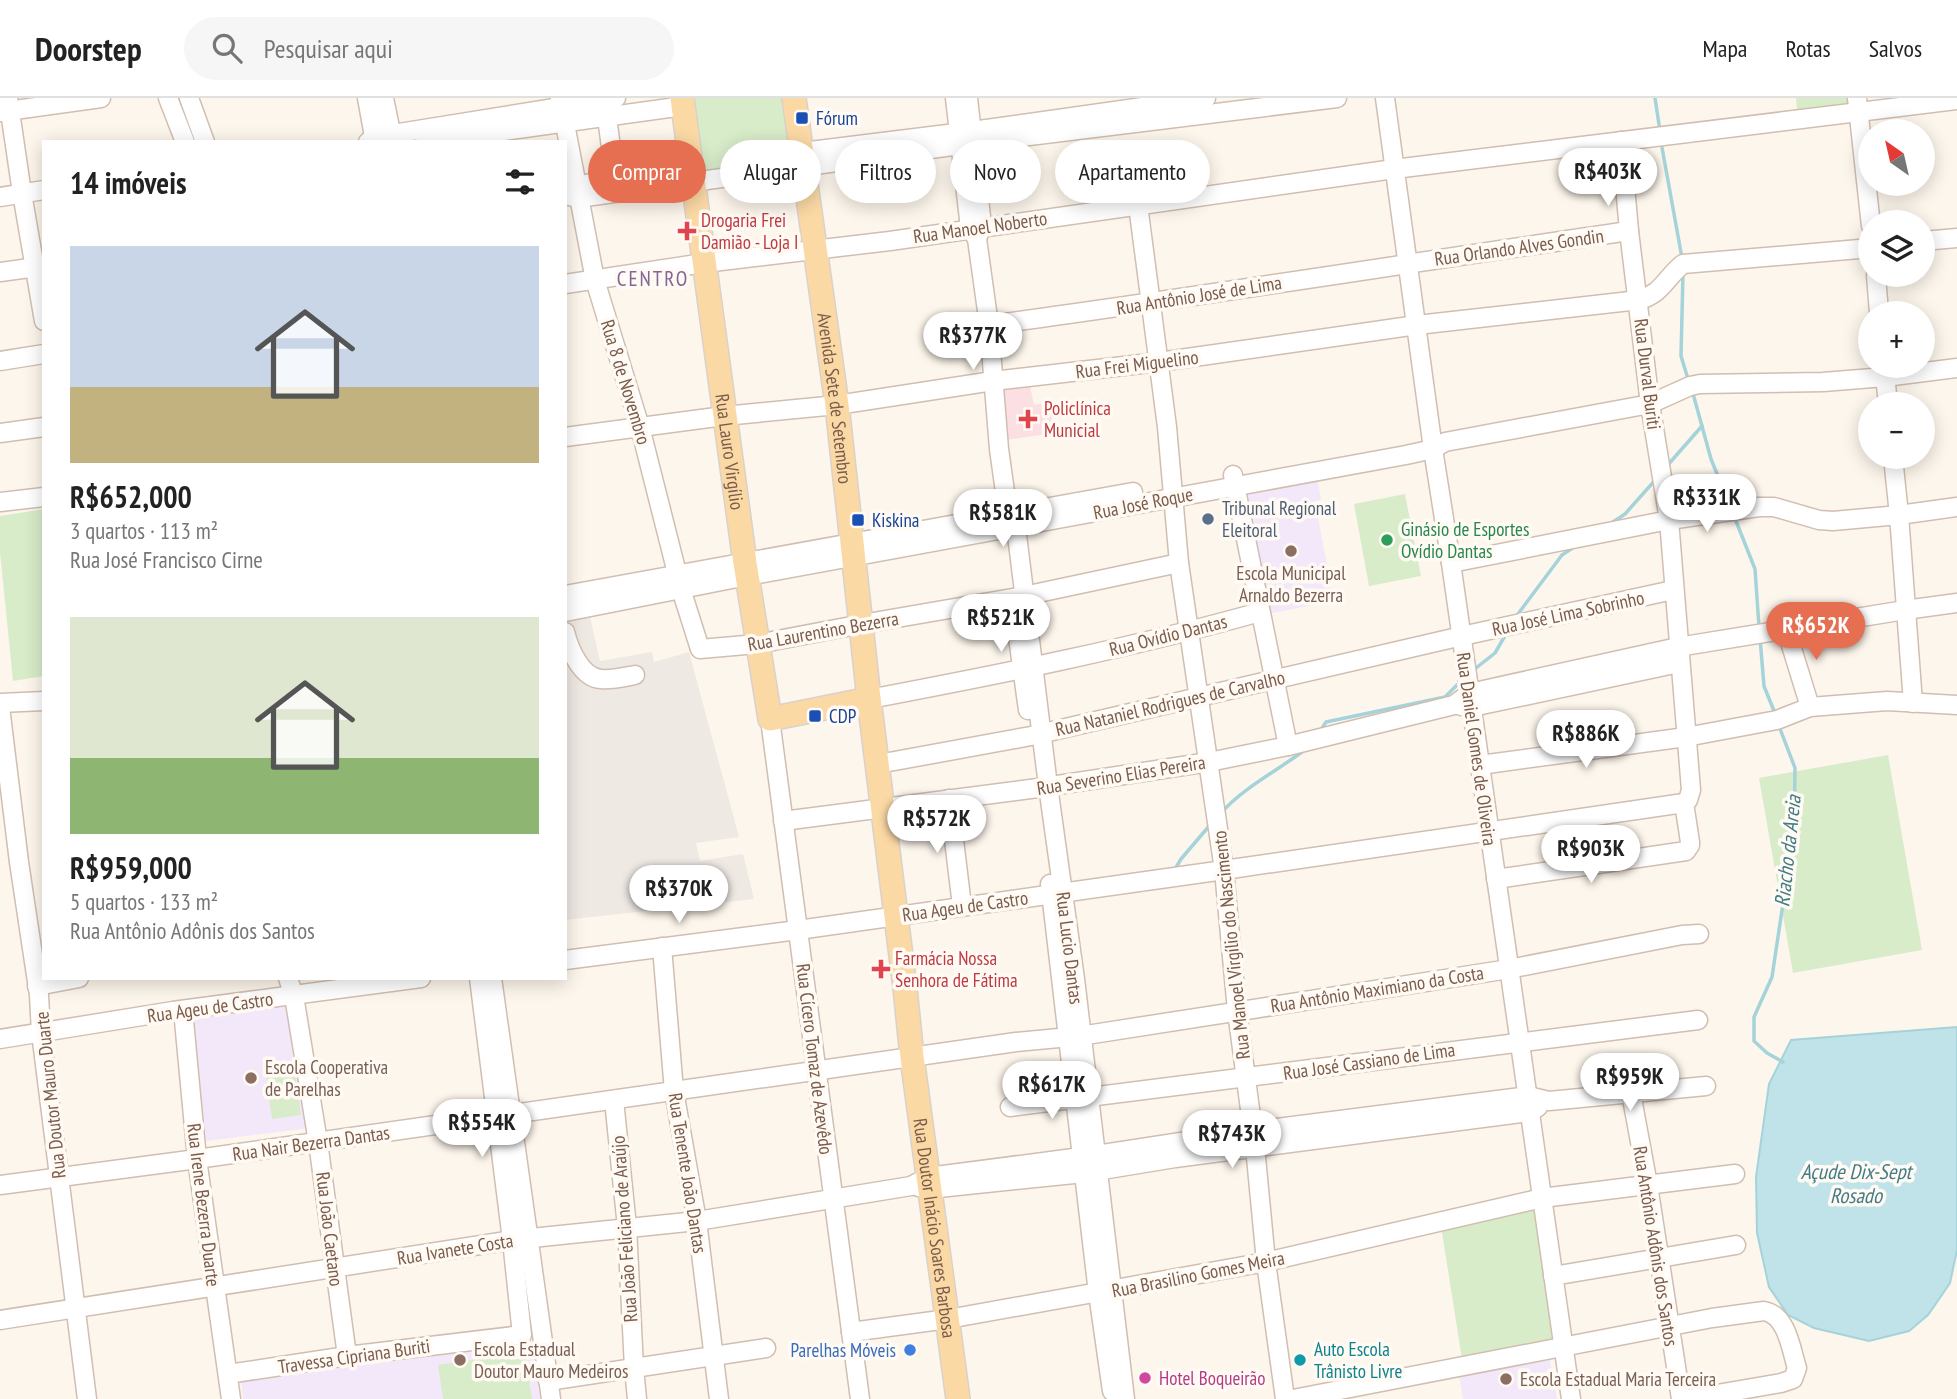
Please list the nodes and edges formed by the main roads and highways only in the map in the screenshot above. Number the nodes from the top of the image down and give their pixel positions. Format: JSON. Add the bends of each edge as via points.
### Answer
{"nodes":[{"id":1,"x":794,"y":98,"type":"edge"},
{"id":2,"x":682,"y":102,"type":"edge"},
{"id":3,"x":869,"y":699,"type":"junction"},
{"id":4,"x":896,"y":915,"type":"joint"},
{"id":5,"x":958,"y":1399,"type":"edge"}],
"edges":[{"from":1,"to":3,"type":"main road","name":"Avenida Sete de Setembro","via":[[837,405]]},
{"from":2,"to":3,"type":"main road","name":"Rua Lauro Virgílio","via":[[770,719]]},
{"from":3,"to":4,"type":"main road","name":"Avenida Sete de Setembro"},
{"from":4,"to":5,"type":"main road","name":"Rua Doutor Inácio Soares Barbosa","via":[[923,1184]]}]}
